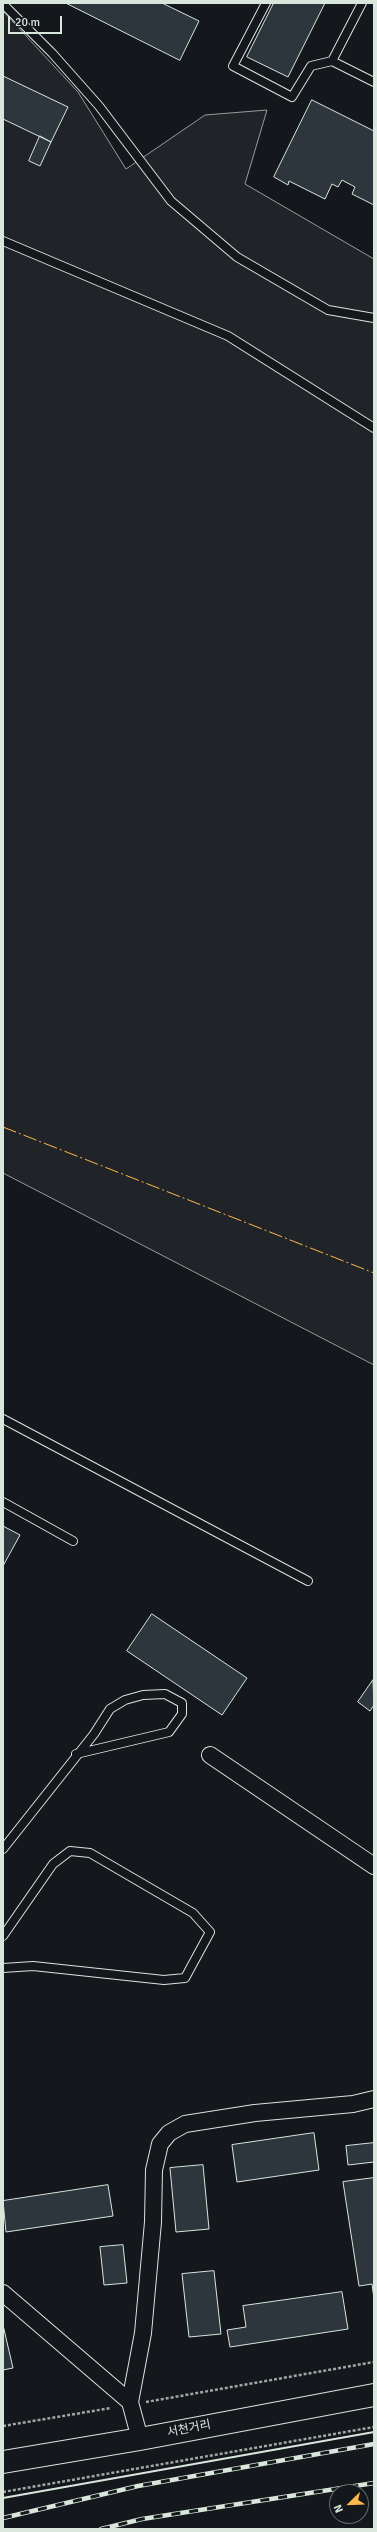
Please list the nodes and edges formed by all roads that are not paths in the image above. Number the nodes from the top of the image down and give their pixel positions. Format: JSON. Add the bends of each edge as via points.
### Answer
{"nodes":[{"id":1,"x":266,"y":3,"type":"edge"},
{"id":2,"x":362,"y":3,"type":"edge"},
{"id":3,"x":3,"y":4,"type":"edge"},
{"id":4,"x":332,"y":60,"type":"junction"},
{"id":5,"x":374,"y":82,"type":"edge"},
{"id":6,"x":3,"y":241,"type":"edge"},
{"id":7,"x":374,"y":318,"type":"edge"},
{"id":8,"x":374,"y":428,"type":"edge"},
{"id":9,"x":3,"y":1419,"type":"edge"},
{"id":10,"x":3,"y":1502,"type":"edge"},
{"id":11,"x":73,"y":1541,"type":"dead end"},
{"id":12,"x":308,"y":1581,"type":"dead end"},
{"id":13,"x":76,"y":1754,"type":"junction"},
{"id":14,"x":210,"y":1755,"type":"dead end"},
{"id":15,"x":3,"y":1849,"type":"edge"},
{"id":16,"x":374,"y":1866,"type":"edge"},
{"id":17,"x":3,"y":1936,"type":"edge"},
{"id":18,"x":3,"y":1968,"type":"edge"},
{"id":19,"x":374,"y":2099,"type":"edge"},
{"id":20,"x":3,"y":2292,"type":"edge"},
{"id":21,"x":374,"y":2395,"type":"edge"},
{"id":22,"x":131,"y":2403,"type":"junction"},
{"id":23,"x":140,"y":2439,"type":"junction"},
{"id":24,"x":3,"y":2462,"type":"edge"}],
"edges":[{"from":1,"to":4,"type":"lane","via":[[233,66],[292,98],[311,66]]},
{"from":2,"to":4,"type":"lane"},
{"from":3,"to":7,"type":"lane","via":[[52,53],[99,106],[171,201],[237,256],[328,310]]},
{"from":4,"to":5,"type":"lane"},
{"from":6,"to":8,"type":"lane","via":[[228,336]]},
{"from":9,"to":12,"type":"lane"},
{"from":10,"to":11,"type":"lane"},
{"from":13,"to":13,"type":"lane","via":[[110,1709],[125,1700],[143,1695],[165,1694],[182,1703],[182,1714],[169,1732]]},
{"from":13,"to":15,"type":"lane"},
{"from":14,"to":16,"type":"street"},
{"from":17,"to":18,"type":"lane","via":[[53,1864],[70,1851],[90,1853],[193,1914],[210,1932],[185,1978],[164,1980],[33,1966]]},
{"from":19,"to":22,"type":"street","via":[[353,2104],[254,2113],[184,2124],[169,2133],[160,2144],[154,2170],[153,2222],[142,2333]]},
{"from":20,"to":22,"type":"street"},
{"from":21,"to":23,"type":"main road","name":"서천거리"},
{"from":22,"to":23,"type":"street"},
{"from":23,"to":24,"type":"main road","name":"서천거리"}]}
